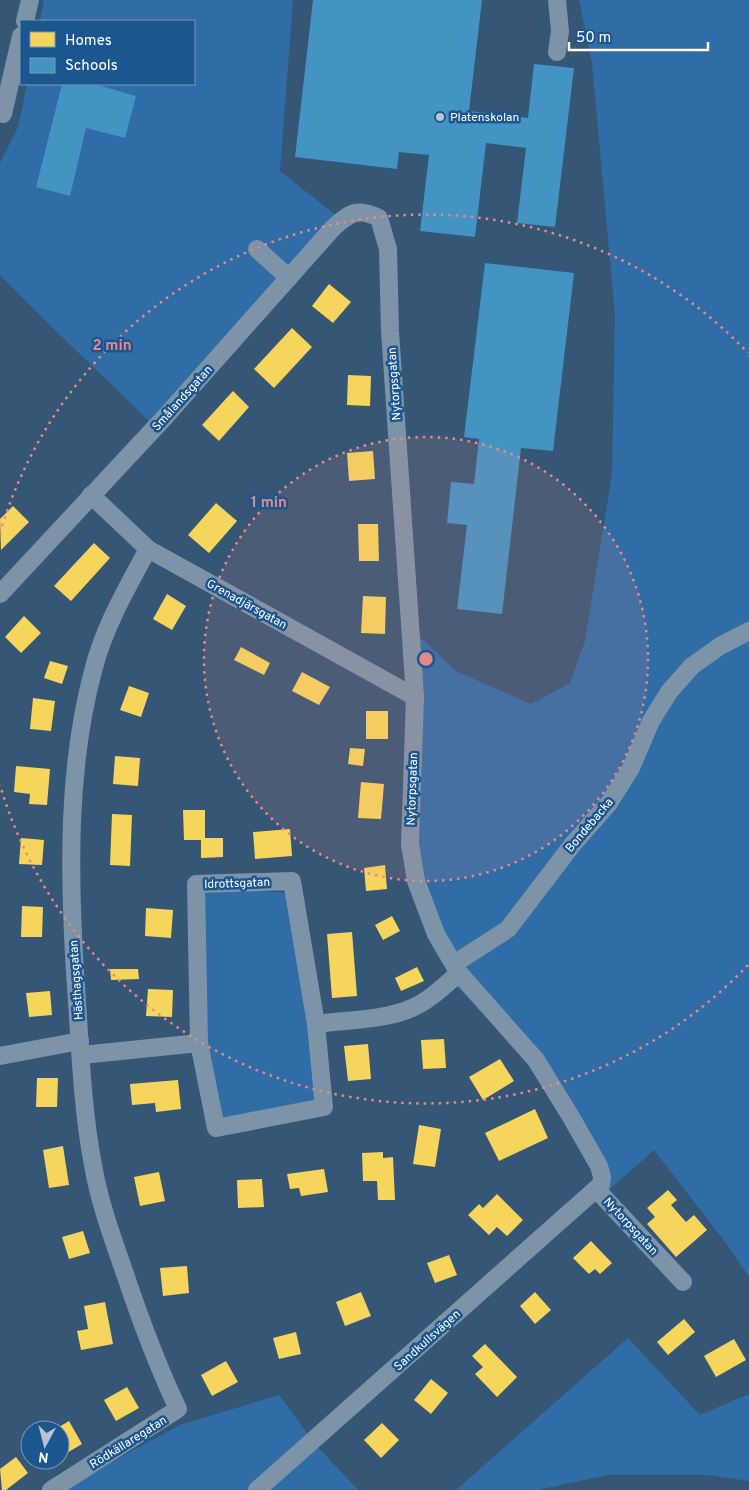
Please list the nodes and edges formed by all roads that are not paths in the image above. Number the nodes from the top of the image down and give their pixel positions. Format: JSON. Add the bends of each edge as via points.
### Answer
{"nodes":[{"id":1,"x":30,"y":0,"type":"edge"},
{"id":2,"x":557,"y":0,"type":"edge"},
{"id":3,"x":25,"y":20,"type":"edge"},
{"id":4,"x":20,"y":40,"type":"edge"},
{"id":5,"x":557,"y":52,"type":"dead end"},
{"id":6,"x":3,"y":114,"type":"dead end"},
{"id":7,"x":367,"y":212,"type":"joint"},
{"id":8,"x":257,"y":249,"type":"dead end"},
{"id":9,"x":289,"y":278,"type":"junction"},
{"id":10,"x":91,"y":495,"type":"junction"},
{"id":11,"x":148,"y":549,"type":"junction"},
{"id":12,"x":0,"y":594,"type":"edge"},
{"id":13,"x":749,"y":631,"type":"edge"},
{"id":14,"x":415,"y":697,"type":"junction"},
{"id":15,"x":456,"y":969,"type":"junction"},
{"id":16,"x":316,"y":1024,"type":"junction"},
{"id":17,"x":199,"y":1043,"type":"junction"},
{"id":18,"x":81,"y":1048,"type":"junction"},
{"id":19,"x":0,"y":1056,"type":"edge"},
{"id":20,"x":596,"y":1189,"type":"junction"},
{"id":21,"x":683,"y":1282,"type":"dead end"},
{"id":22,"x":178,"y":1409,"type":"joint"},
{"id":23,"x":52,"y":1490,"type":"edge"},
{"id":24,"x":257,"y":1490,"type":"edge"}],
"edges":[{"from":1,"to":3,"type":"street"},
{"from":2,"to":5,"type":"street","via":[[560,31]]},
{"from":4,"to":6,"type":"street"},
{"from":7,"to":9,"type":"street","name":"Smålandsgatan","via":[[347,215]]},
{"from":7,"to":14,"type":"street","name":"Nytorpsgatan","via":[[379,218],[388,249],[390,331]]},
{"from":8,"to":9,"type":"street"},
{"from":9,"to":10,"type":"street","name":"Smålandsgatan"},
{"from":10,"to":11,"type":"street","name":"Grenadjärsgatan"},
{"from":10,"to":12,"type":"street","name":"Smålandsgatan"},
{"from":11,"to":14,"type":"street","name":"Grenadjärsgatan"},
{"from":11,"to":18,"type":"street","name":"Hästhagsgatan","via":[[110,619],[93,669],[77,756],[72,801],[71,882]]},
{"from":13,"to":15,"type":"street","name":"Bondebacka","via":[[692,666],[669,692],[651,722],[631,768],[609,803],[508,928]]},
{"from":14,"to":15,"type":"street","name":"Nytorpsgatan","via":[[412,853],[416,881],[425,910]]},
{"from":15,"to":16,"type":"street","via":[[430,998],[411,1008]]},
{"from":15,"to":20,"type":"street","name":"Nytorpsgatan","via":[[536,1060],[599,1166],[601,1185]]},
{"from":16,"to":17,"type":"street","name":"Idrottsgatan","via":[[324,1108],[216,1128]]},
{"from":16,"to":17,"type":"street","name":"Idrottsgatan","via":[[292,881],[196,884]]},
{"from":17,"to":18,"type":"street"},
{"from":18,"to":19,"type":"street"},
{"from":18,"to":22,"type":"street","name":"Hästhagsgatan","via":[[86,1124],[105,1216],[146,1337]]},
{"from":20,"to":21,"type":"street","name":"Nytorpsgatan"},
{"from":20,"to":24,"type":"street","name":"Sandkullsvägen"},
{"from":22,"to":23,"type":"street","name":"Rödkällaregatan"}]}
